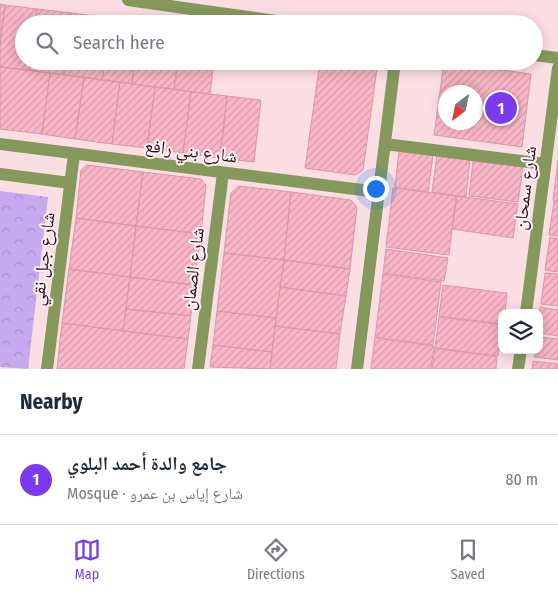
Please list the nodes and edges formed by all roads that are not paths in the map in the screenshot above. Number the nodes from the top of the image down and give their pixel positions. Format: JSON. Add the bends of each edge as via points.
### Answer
{"nodes":[{"id":1,"x":128,"y":0,"type":"edge"},
{"id":2,"x":234,"y":15,"type":"edge"},
{"id":3,"x":543,"y":56,"type":"edge"},
{"id":4,"x":558,"y":58,"type":"edge"},
{"id":5,"x":558,"y":68,"type":"edge"},
{"id":6,"x":394,"y":70,"type":"edge"},
{"id":7,"x":0,"y":144,"type":"edge"},
{"id":8,"x":385,"y":144,"type":"junction"},
{"id":9,"x":74,"y":154,"type":"junction"},
{"id":10,"x":545,"y":164,"type":"junction"},
{"id":11,"x":223,"y":172,"type":"junction"},
{"id":12,"x":0,"y":174,"type":"edge"},
{"id":13,"x":70,"y":183,"type":"junction"},
{"id":14,"x":378,"y":192,"type":"junction"},
{"id":15,"x":527,"y":309,"type":"edge"},
{"id":16,"x":520,"y":354,"type":"edge"},
{"id":17,"x":47,"y":369,"type":"edge"},
{"id":18,"x":198,"y":369,"type":"edge"},
{"id":19,"x":357,"y":369,"type":"edge"},
{"id":20,"x":518,"y":369,"type":"edge"}],
"edges":[{"from":1,"to":2,"type":"street"},
{"from":3,"to":4,"type":"street"},
{"from":5,"to":10,"type":"street","name":"شارع سمحان"},
{"from":6,"to":8,"type":"street"},
{"from":7,"to":9,"type":"street","name":"شارع بني رافع"},
{"from":8,"to":10,"type":"street"},
{"from":8,"to":14,"type":"street"},
{"from":9,"to":11,"type":"street","name":"شارع بني رافع"},
{"from":9,"to":13,"type":"street","name":"شارع جبل نقي"},
{"from":10,"to":15,"type":"street","name":"شارع سمحان"},
{"from":11,"to":14,"type":"street","name":"شارع بني رافع"},
{"from":11,"to":18,"type":"street","name":"شارع الصمان"},
{"from":12,"to":13,"type":"street"},
{"from":13,"to":17,"type":"street","name":"شارع جبل نقي"},
{"from":14,"to":19,"type":"street"},
{"from":16,"to":20,"type":"street"}]}
